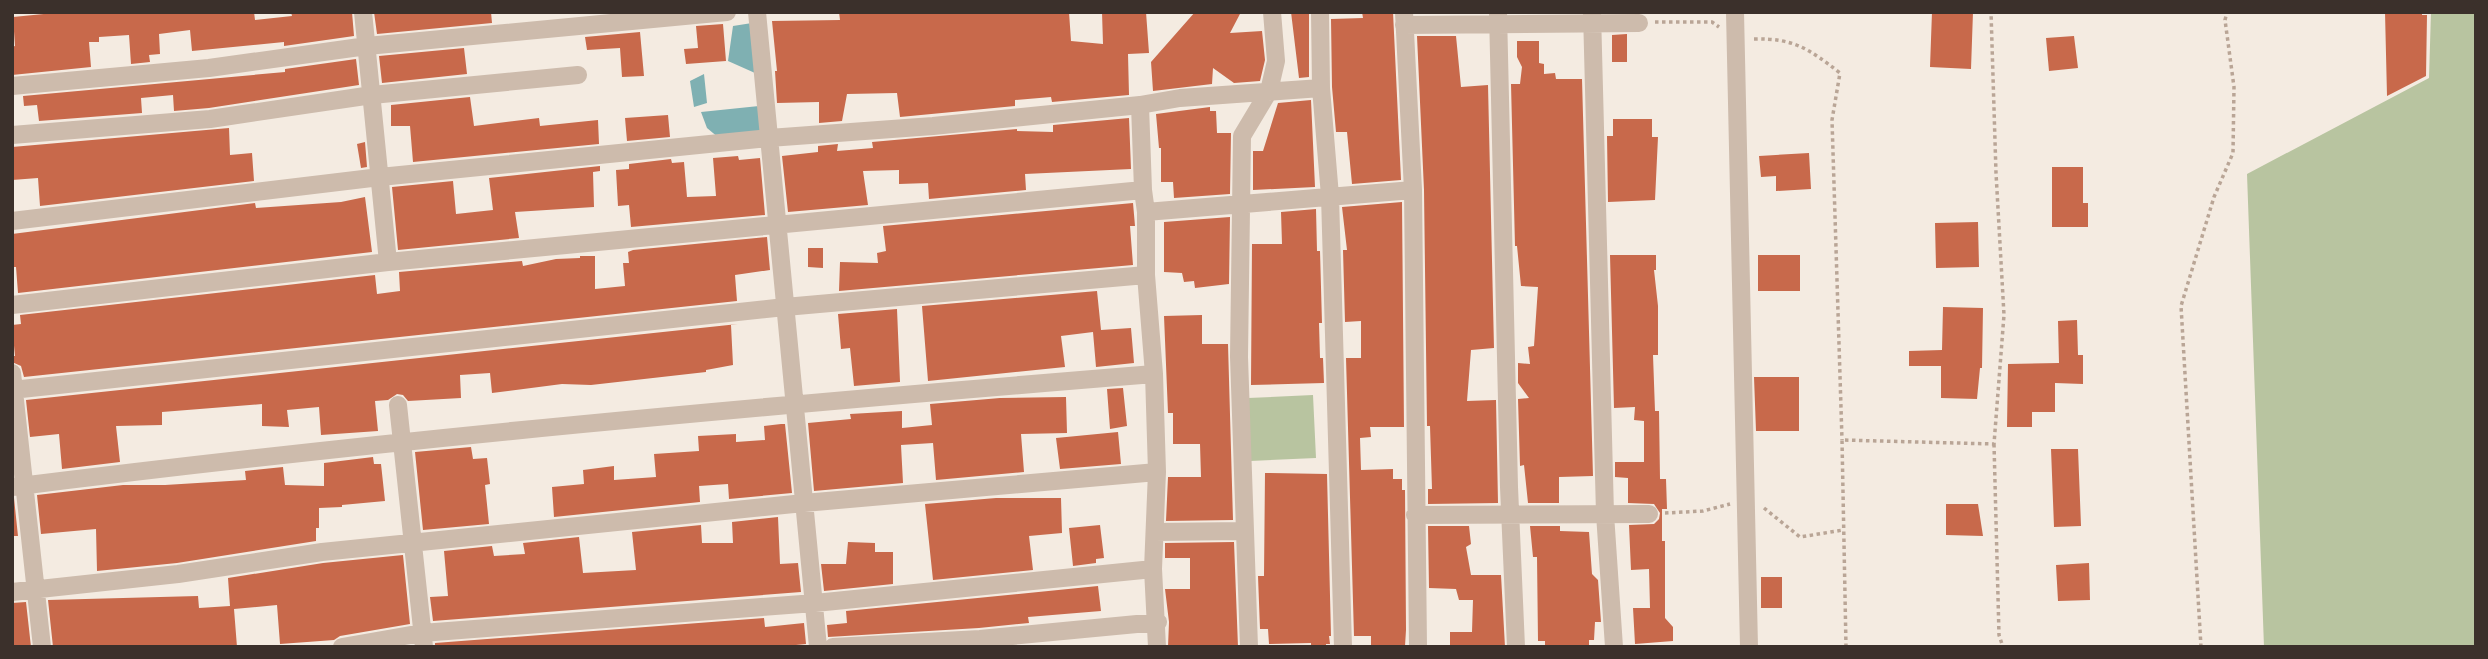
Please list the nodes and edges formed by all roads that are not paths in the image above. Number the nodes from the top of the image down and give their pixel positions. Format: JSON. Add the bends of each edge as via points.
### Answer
{"nodes":[{"id":1,"x":363,"y":12,"type":"edge"},
{"id":2,"x":727,"y":12,"type":"edge"},
{"id":3,"x":757,"y":12,"type":"edge"},
{"id":4,"x":1272,"y":12,"type":"edge"},
{"id":5,"x":1320,"y":12,"type":"edge"},
{"id":6,"x":1735,"y":12,"type":"edge"},
{"id":7,"x":1498,"y":18,"type":"edge"},
{"id":8,"x":1592,"y":18,"type":"edge"},
{"id":9,"x":1404,"y":19,"type":"edge"},
{"id":10,"x":1639,"y":23,"type":"road end"},
{"id":11,"x":367,"y":46,"type":"junction"},
{"id":12,"x":578,"y":75,"type":"dead end"},
{"id":13,"x":12,"y":86,"type":"edge"},
{"id":14,"x":1321,"y":88,"type":"junction"},
{"id":15,"x":1269,"y":92,"type":"junction"},
{"id":16,"x":372,"y":95,"type":"junction"},
{"id":17,"x":1140,"y":106,"type":"junction"},
{"id":18,"x":12,"y":135,"type":"edge"},
{"id":19,"x":769,"y":138,"type":"junction"},
{"id":20,"x":380,"y":177,"type":"junction"},
{"id":21,"x":1143,"y":190,"type":"junction"},
{"id":22,"x":1413,"y":190,"type":"junction"},
{"id":23,"x":1330,"y":196,"type":"junction"},
{"id":24,"x":1240,"y":203,"type":"junction"},
{"id":25,"x":1146,"y":212,"type":"junction"},
{"id":26,"x":12,"y":221,"type":"edge"},
{"id":27,"x":777,"y":225,"type":"junction"},
{"id":28,"x":388,"y":262,"type":"junction"},
{"id":29,"x":1146,"y":275,"type":"junction"},
{"id":30,"x":12,"y":305,"type":"edge"},
{"id":31,"x":785,"y":307,"type":"junction"},
{"id":32,"x":1154,"y":374,"type":"junction"},
{"id":33,"x":13,"y":384,"type":"edge"},
{"id":34,"x":795,"y":403,"type":"junction"},
{"id":35,"x":398,"y":405,"type":"dead end"},
{"id":36,"x":400,"y":441,"type":"junction"},
{"id":37,"x":1157,"y":472,"type":"junction"},
{"id":38,"x":19,"y":486,"type":"edge"},
{"id":39,"x":804,"y":503,"type":"junction"},
{"id":40,"x":1605,"y":514,"type":"junction"},
{"id":41,"x":1649,"y":514,"type":"road end"},
{"id":42,"x":1415,"y":515,"type":"junction"},
{"id":43,"x":1509,"y":515,"type":"junction"},
{"id":44,"x":1244,"y":531,"type":"junction"},
{"id":45,"x":1155,"y":532,"type":"junction"},
{"id":46,"x":414,"y":542,"type":"junction"},
{"id":47,"x":1153,"y":569,"type":"junction"},
{"id":48,"x":36,"y":590,"type":"junction"},
{"id":49,"x":12,"y":592,"type":"edge"},
{"id":50,"x":815,"y":603,"type":"junction"},
{"id":51,"x":1158,"y":622,"type":"junction"},
{"id":52,"x":423,"y":640,"type":"edge"},
{"id":53,"x":42,"y":647,"type":"edge"},
{"id":54,"x":342,"y":647,"type":"edge"},
{"id":55,"x":818,"y":647,"type":"edge"},
{"id":56,"x":833,"y":647,"type":"edge"},
{"id":57,"x":1157,"y":647,"type":"edge"},
{"id":58,"x":1248,"y":647,"type":"edge"},
{"id":59,"x":1343,"y":647,"type":"edge"},
{"id":60,"x":1418,"y":647,"type":"edge"},
{"id":61,"x":1516,"y":647,"type":"edge"},
{"id":62,"x":1614,"y":647,"type":"edge"},
{"id":63,"x":1749,"y":647,"type":"edge"}],
"edges":[{"from":1,"to":11,"type":"street"},
{"from":2,"to":11,"type":"street"},
{"from":3,"to":19,"type":"street"},
{"from":4,"to":15,"type":"street","via":[[1276,61]]},
{"from":5,"to":14,"type":"street"},
{"from":6,"to":63,"type":"street"},
{"from":7,"to":8,"type":"street"},
{"from":7,"to":9,"type":"street"},
{"from":7,"to":43,"type":"street"},
{"from":8,"to":10,"type":"street"},
{"from":8,"to":40,"type":"street"},
{"from":9,"to":22,"type":"street"},
{"from":11,"to":13,"type":"street","via":[[209,68]]},
{"from":11,"to":16,"type":"street"},
{"from":12,"to":16,"type":"street"},
{"from":14,"to":15,"type":"street"},
{"from":14,"to":23,"type":"street"},
{"from":15,"to":17,"type":"street","via":[[1180,98]]},
{"from":15,"to":24,"type":"street","via":[[1242,136]]},
{"from":16,"to":18,"type":"street","via":[[210,119]]},
{"from":16,"to":20,"type":"street"},
{"from":17,"to":19,"type":"street"},
{"from":17,"to":21,"type":"street"},
{"from":19,"to":20,"type":"street"},
{"from":19,"to":27,"type":"street"},
{"from":20,"to":26,"type":"street"},
{"from":20,"to":28,"type":"street"},
{"from":21,"to":25,"type":"street"},
{"from":21,"to":27,"type":"street"},
{"from":22,"to":23,"type":"street"},
{"from":22,"to":42,"type":"street"},
{"from":23,"to":24,"type":"street"},
{"from":23,"to":59,"type":"street"},
{"from":24,"to":25,"type":"street"},
{"from":24,"to":44,"type":"street","via":[[1238,358]]},
{"from":25,"to":29,"type":"street"},
{"from":27,"to":28,"type":"street"},
{"from":27,"to":31,"type":"street"},
{"from":28,"to":30,"type":"street"},
{"from":29,"to":31,"type":"street"},
{"from":29,"to":32,"type":"street"},
{"from":31,"to":33,"type":"street"},
{"from":31,"to":34,"type":"street"},
{"from":32,"to":34,"type":"street"},
{"from":32,"to":37,"type":"street"},
{"from":33,"to":38,"type":"street"},
{"from":34,"to":36,"type":"street"},
{"from":34,"to":39,"type":"street"},
{"from":35,"to":36,"type":"street"},
{"from":36,"to":38,"type":"street"},
{"from":36,"to":46,"type":"street"},
{"from":37,"to":39,"type":"street"},
{"from":37,"to":45,"type":"street"},
{"from":38,"to":48,"type":"street"},
{"from":39,"to":46,"type":"street"},
{"from":39,"to":50,"type":"street"},
{"from":40,"to":41,"type":"street"},
{"from":40,"to":43,"type":"street"},
{"from":40,"to":62,"type":"street"},
{"from":42,"to":43,"type":"street"},
{"from":42,"to":60,"type":"street"},
{"from":43,"to":61,"type":"street"},
{"from":44,"to":45,"type":"street"},
{"from":44,"to":58,"type":"street"},
{"from":45,"to":47,"type":"street"},
{"from":46,"to":48,"type":"street"},
{"from":46,"to":52,"type":"street"},
{"from":47,"to":50,"type":"street"},
{"from":47,"to":51,"type":"street"},
{"from":48,"to":49,"type":"street"},
{"from":48,"to":53,"type":"street"},
{"from":50,"to":52,"type":"street"},
{"from":50,"to":55,"type":"street"},
{"from":51,"to":56,"type":"street"},
{"from":51,"to":57,"type":"street"},
{"from":52,"to":54,"type":"street"}]}
